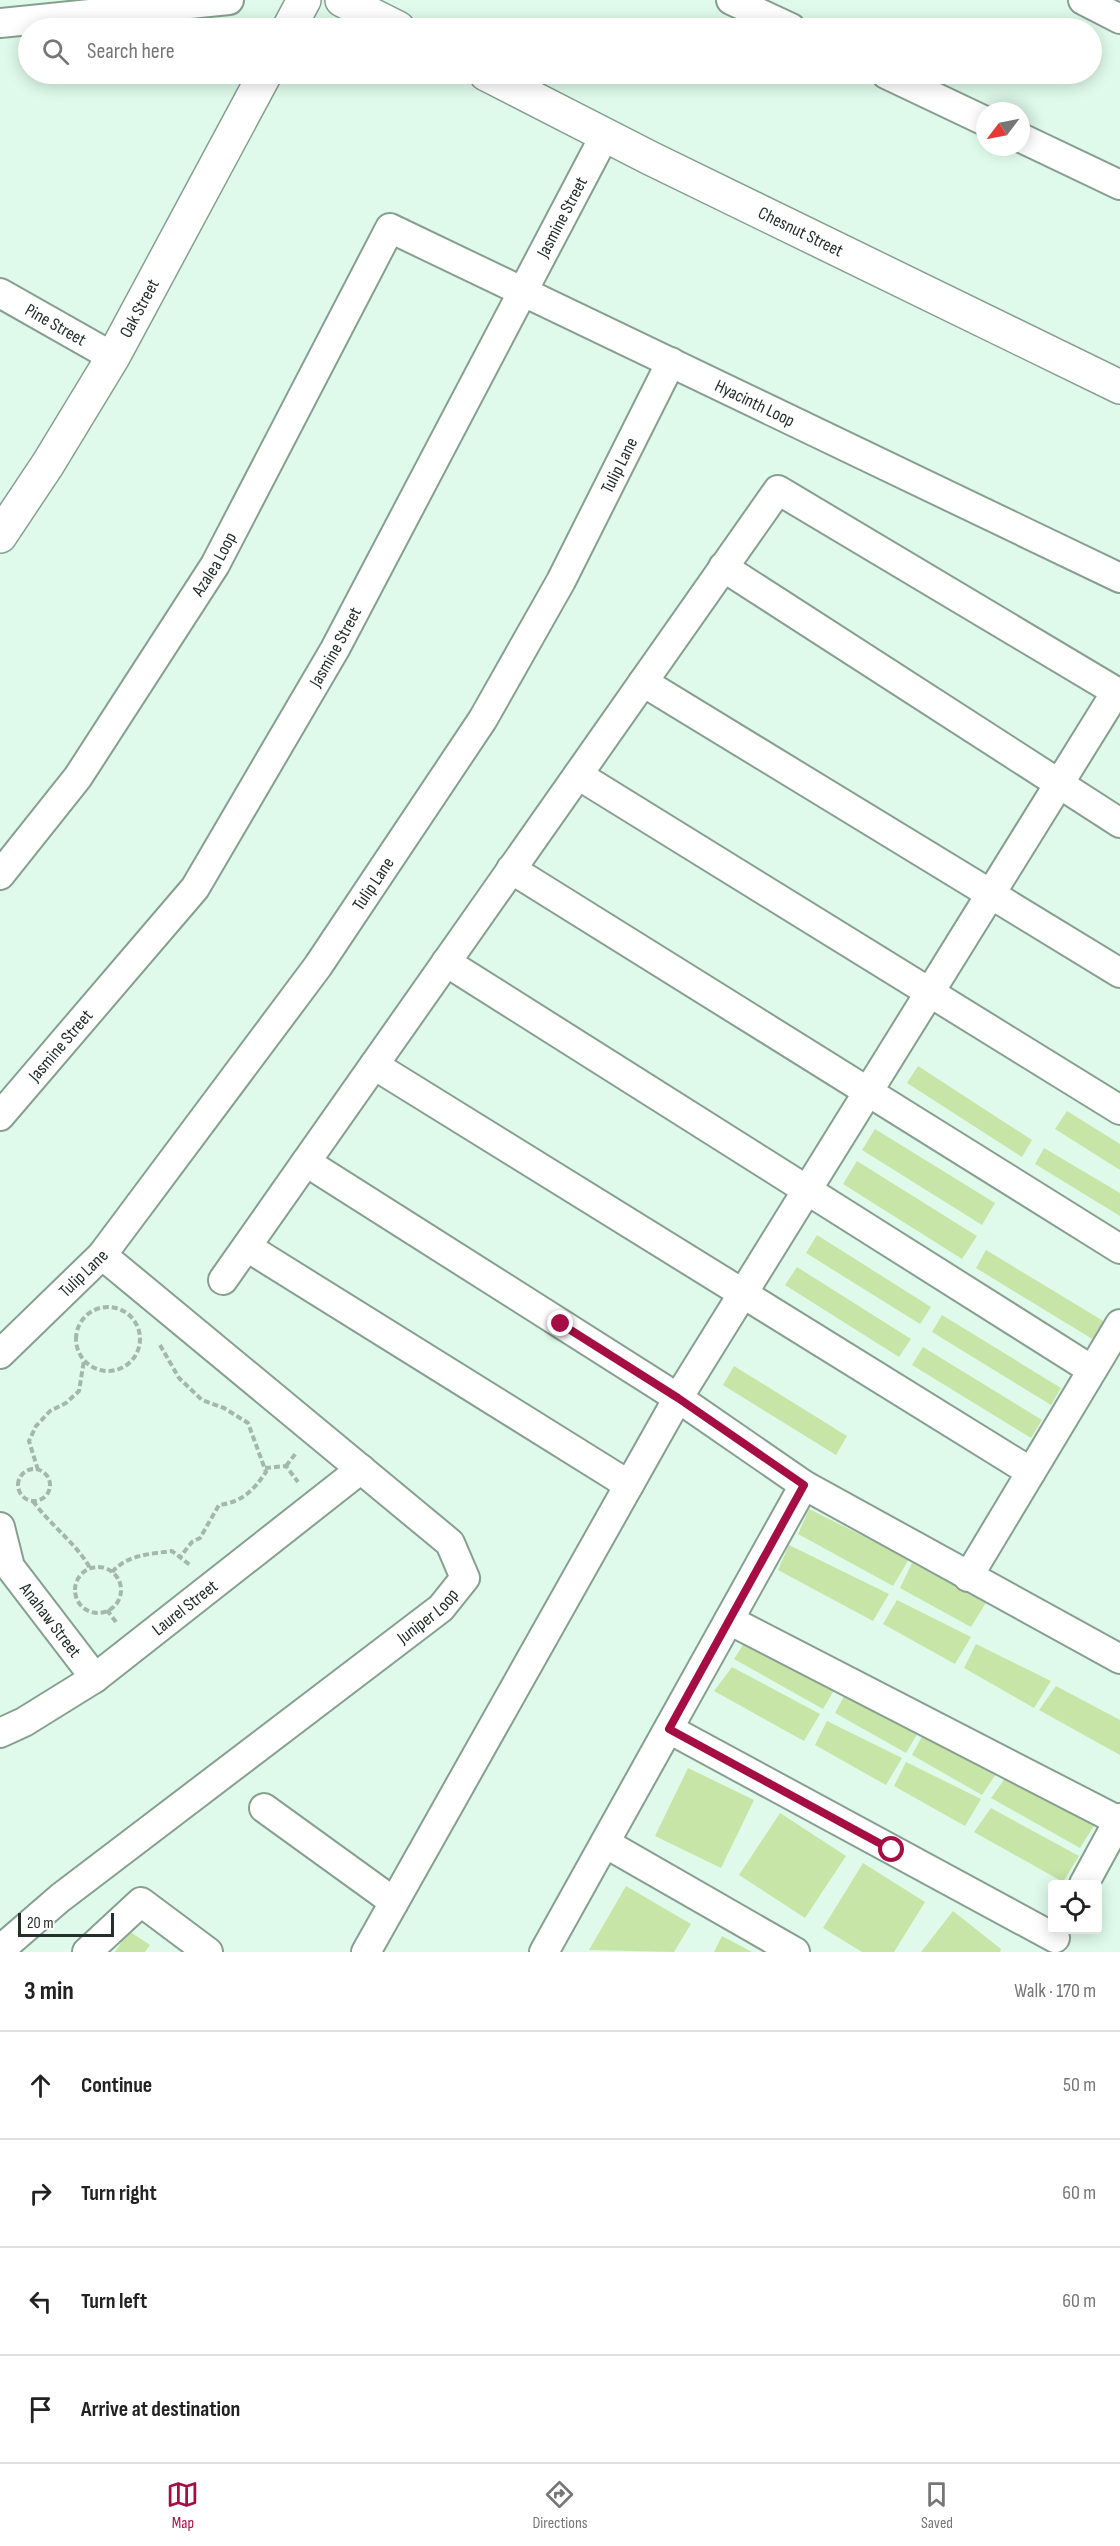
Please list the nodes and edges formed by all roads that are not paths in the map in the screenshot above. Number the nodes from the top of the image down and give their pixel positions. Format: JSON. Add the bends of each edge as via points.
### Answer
{"nodes":[{"id":1,"x":229,"y":0,"type":"edge"},
{"id":2,"x":304,"y":0,"type":"edge"},
{"id":3,"x":342,"y":0,"type":"edge"},
{"id":4,"x":731,"y":0,"type":"edge"},
{"id":5,"x":1083,"y":0,"type":"edge"},
{"id":6,"x":9,"y":15,"type":"edge"},
{"id":7,"x":294,"y":18,"type":"edge"},
{"id":8,"x":378,"y":18,"type":"edge"},
{"id":9,"x":770,"y":18,"type":"edge"},
{"id":10,"x":1120,"y":19,"type":"edge"},
{"id":11,"x":260,"y":84,"type":"edge"},
{"id":12,"x":506,"y":84,"type":"edge"},
{"id":13,"x":907,"y":84,"type":"edge"},
{"id":14,"x":976,"y":117,"type":"edge"},
{"id":15,"x":605,"y":135,"type":"junction"},
{"id":16,"x":1030,"y":142,"type":"edge"},
{"id":17,"x":1120,"y":185,"type":"edge"},
{"id":18,"x":390,"y":228,"type":"joint"},
{"id":19,"x":523,"y":292,"type":"junction"},
{"id":20,"x":0,"y":293,"type":"edge"},
{"id":21,"x":113,"y":357,"type":"junction"},
{"id":22,"x":671,"y":363,"type":"junction"},
{"id":23,"x":1120,"y":387,"type":"edge"},
{"id":24,"x":0,"y":536,"type":"edge"},
{"id":25,"x":723,"y":567,"type":"junction"},
{"id":26,"x":1120,"y":578,"type":"edge"},
{"id":27,"x":643,"y":682,"type":"junction"},
{"id":28,"x":1118,"y":693,"type":"edge"},
{"id":29,"x":578,"y":775,"type":"junction"},
{"id":30,"x":1059,"y":784,"type":"junction"},
{"id":31,"x":1120,"y":823,"type":"edge"},
{"id":32,"x":511,"y":869,"type":"junction"},
{"id":33,"x":0,"y":875,"type":"edge"},
{"id":34,"x":990,"y":894,"type":"junction"},
{"id":35,"x":446,"y":962,"type":"junction"},
{"id":36,"x":1120,"y":974,"type":"edge"},
{"id":37,"x":930,"y":992,"type":"junction"},
{"id":38,"x":374,"y":1065,"type":"junction"},
{"id":39,"x":868,"y":1092,"type":"junction"},
{"id":40,"x":1120,"y":1110,"type":"edge"},
{"id":41,"x":0,"y":1116,"type":"edge"},
{"id":42,"x":306,"y":1162,"type":"junction"},
{"id":43,"x":807,"y":1190,"type":"junction"},
{"id":44,"x":247,"y":1247,"type":"junction"},
{"id":45,"x":1120,"y":1249,"type":"edge"},
{"id":46,"x":102,"y":1255,"type":"junction"},
{"id":47,"x":224,"y":1280,"type":"dead end"},
{"id":48,"x":743,"y":1294,"type":"junction"},
{"id":49,"x":1120,"y":1324,"type":"edge"},
{"id":50,"x":0,"y":1354,"type":"edge"},
{"id":51,"x":1092,"y":1370,"type":"junction"},
{"id":52,"x":678,"y":1398,"type":"junction"},
{"id":53,"x":361,"y":1469,"type":"junction"},
{"id":54,"x":1031,"y":1472,"type":"junction"},
{"id":55,"x":629,"y":1485,"type":"junction"},
{"id":56,"x":804,"y":1485,"type":"junction"},
{"id":57,"x":0,"y":1527,"type":"edge"},
{"id":58,"x":968,"y":1576,"type":"junction"},
{"id":59,"x":729,"y":1620,"type":"junction"},
{"id":60,"x":1120,"y":1659,"type":"edge"},
{"id":61,"x":94,"y":1678,"type":"junction"},
{"id":62,"x":669,"y":1729,"type":"junction"},
{"id":63,"x":0,"y":1733,"type":"edge"},
{"id":64,"x":264,"y":1808,"type":"dead end"},
{"id":65,"x":1119,"y":1819,"type":"edge"},
{"id":66,"x":605,"y":1842,"type":"junction"},
{"id":67,"x":1086,"y":1880,"type":"edge"},
{"id":68,"x":394,"y":1902,"type":"junction"},
{"id":69,"x":1054,"y":1940,"type":"edge"},
{"id":70,"x":0,"y":1950,"type":"edge"},
{"id":71,"x":200,"y":1950,"type":"edge"},
{"id":72,"x":87,"y":1952,"type":"edge"},
{"id":73,"x":366,"y":1952,"type":"edge"},
{"id":74,"x":544,"y":1952,"type":"edge"},
{"id":75,"x":795,"y":1952,"type":"edge"}],
"edges":[{"from":1,"to":6,"type":"street"},
{"from":2,"to":7,"type":"street"},
{"from":3,"to":8,"type":"street"},
{"from":4,"to":9,"type":"street"},
{"from":5,"to":10,"type":"street"},
{"from":11,"to":21,"type":"street","name":"Oak Street"},
{"from":12,"to":15,"type":"street","name":"Chesnut Street"},
{"from":13,"to":14,"type":"street"},
{"from":15,"to":19,"type":"street","name":"Jasmine Street"},
{"from":15,"to":23,"type":"street","name":"Chesnut Street"},
{"from":16,"to":17,"type":"street"},
{"from":18,"to":19,"type":"street","name":"Hyacinth Loop"},
{"from":18,"to":33,"type":"street","name":"Azalea Loop","via":[[215,565],[78,777]]},
{"from":19,"to":22,"type":"street","name":"Hyacinth Loop"},
{"from":19,"to":41,"type":"street","name":"Jasmine Street","via":[[335,649],[195,888]]},
{"from":20,"to":21,"type":"street","name":"Pine Street"},
{"from":21,"to":24,"type":"street","name":"Oak Street"},
{"from":22,"to":26,"type":"street","name":"Hyacinth Loop"},
{"from":22,"to":46,"type":"street","name":"Tulip Lane","via":[[561,581],[483,719],[318,966]]},
{"from":25,"to":27,"type":"street"},
{"from":25,"to":28,"type":"street","via":[[778,490]]},
{"from":25,"to":30,"type":"street"},
{"from":27,"to":29,"type":"street"},
{"from":27,"to":34,"type":"street"},
{"from":28,"to":30,"type":"street"},
{"from":29,"to":32,"type":"street"},
{"from":29,"to":37,"type":"street"},
{"from":30,"to":31,"type":"street"},
{"from":30,"to":34,"type":"street"},
{"from":32,"to":35,"type":"street"},
{"from":32,"to":39,"type":"street"},
{"from":34,"to":36,"type":"street"},
{"from":34,"to":37,"type":"street"},
{"from":35,"to":38,"type":"street"},
{"from":35,"to":43,"type":"street"},
{"from":37,"to":39,"type":"street"},
{"from":37,"to":40,"type":"street"},
{"from":38,"to":42,"type":"street"},
{"from":38,"to":48,"type":"street"},
{"from":39,"to":43,"type":"street"},
{"from":39,"to":45,"type":"street"},
{"from":42,"to":44,"type":"street"},
{"from":42,"to":52,"type":"street"},
{"from":43,"to":48,"type":"street"},
{"from":43,"to":51,"type":"street"},
{"from":44,"to":47,"type":"street"},
{"from":44,"to":55,"type":"street"},
{"from":46,"to":50,"type":"street","name":"Tulip Lane"},
{"from":46,"to":53,"type":"street","name":"Juniper Loop"},
{"from":48,"to":52,"type":"street"},
{"from":48,"to":54,"type":"street"},
{"from":49,"to":51,"type":"street"},
{"from":51,"to":54,"type":"street"},
{"from":52,"to":55,"type":"street"},
{"from":52,"to":56,"type":"street"},
{"from":53,"to":61,"type":"street","name":"Laurel Street"},
{"from":53,"to":70,"type":"street","name":"Juniper Loop","via":[[450,1543],[465,1578],[441,1608],[60,1898]]},
{"from":54,"to":58,"type":"street"},
{"from":55,"to":68,"type":"street"},
{"from":56,"to":58,"type":"street"},
{"from":56,"to":59,"type":"street"},
{"from":57,"to":61,"type":"street","name":"Anahaw Street","via":[[10,1566]]},
{"from":58,"to":60,"type":"street"},
{"from":59,"to":62,"type":"street"},
{"from":59,"to":65,"type":"street"},
{"from":61,"to":63,"type":"street","name":"Laurel Street"},
{"from":62,"to":66,"type":"street"},
{"from":62,"to":69,"type":"street"},
{"from":64,"to":68,"type":"street"},
{"from":65,"to":67,"type":"street"},
{"from":66,"to":74,"type":"street"},
{"from":66,"to":75,"type":"street"},
{"from":68,"to":73,"type":"street"},
{"from":71,"to":72,"type":"street","via":[[141,1902]]}]}
